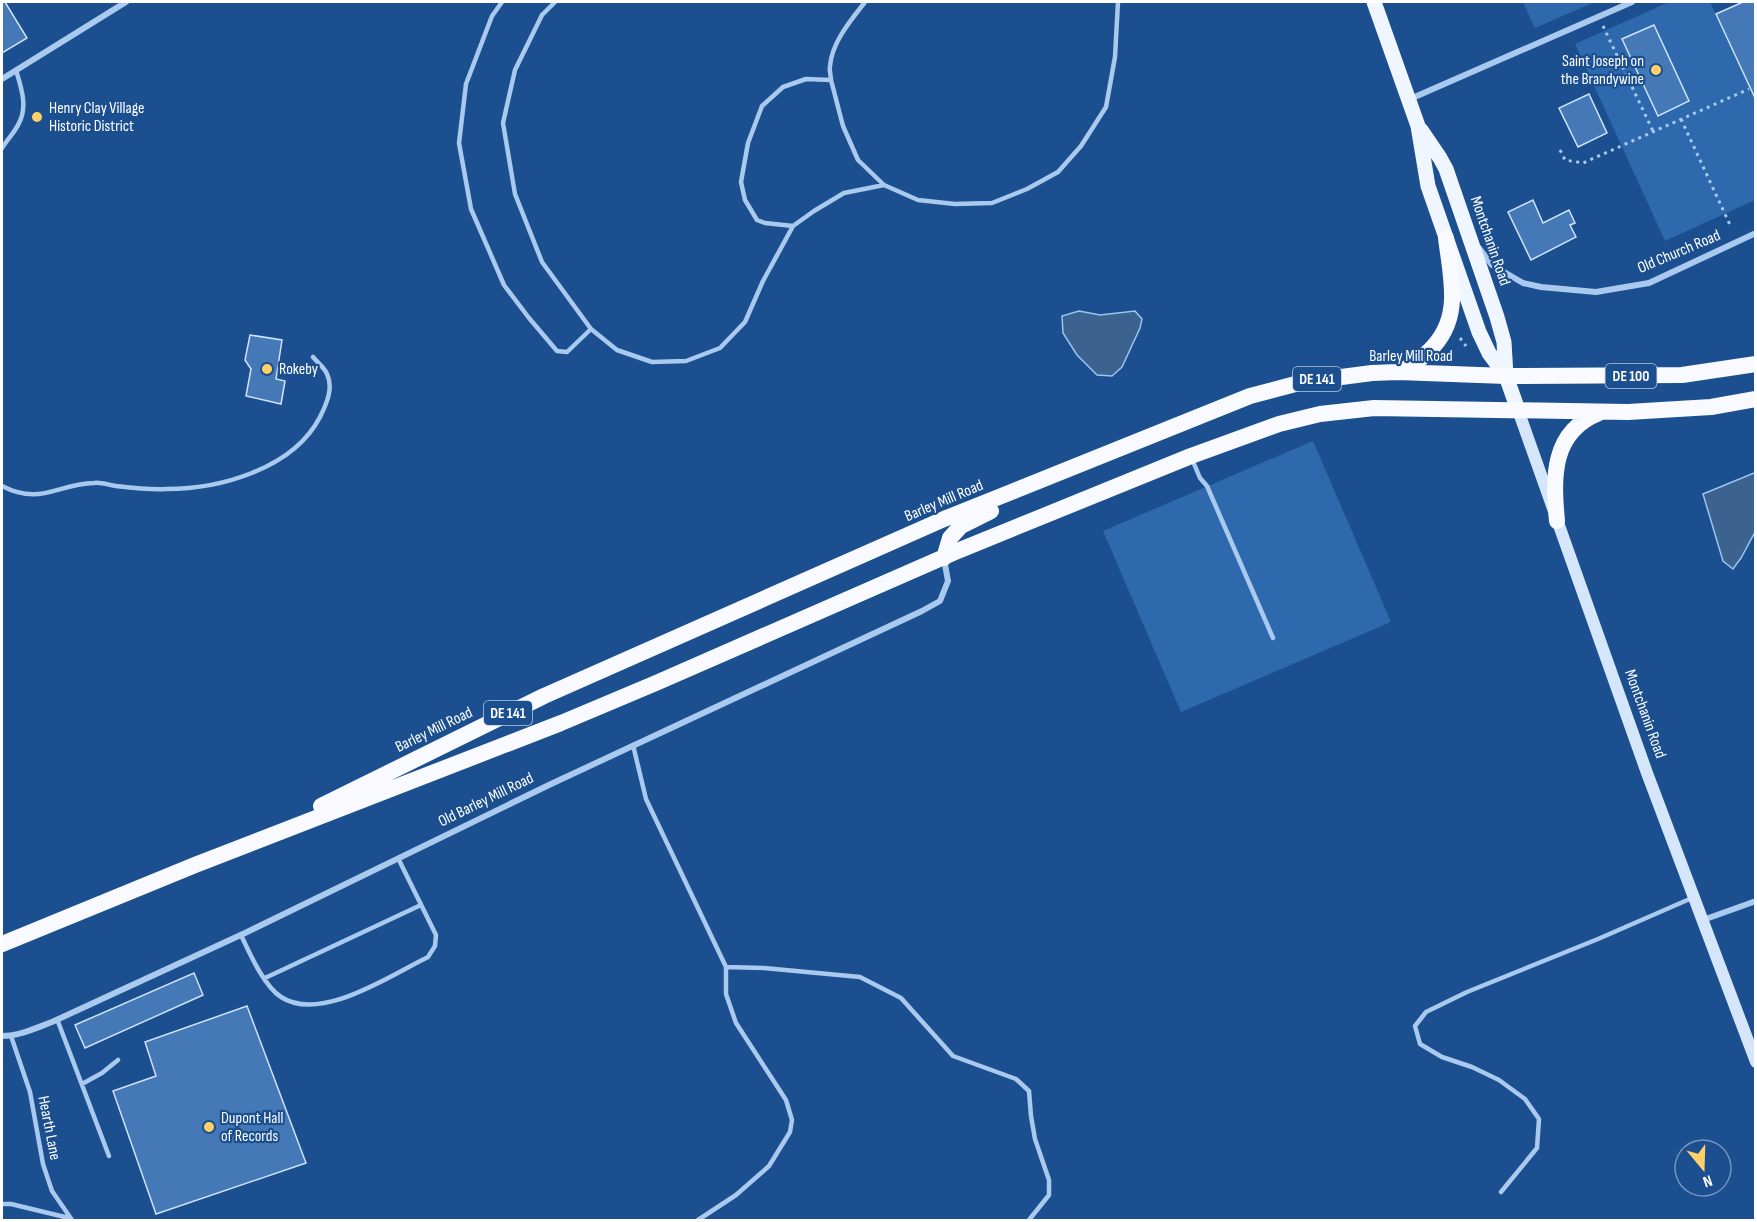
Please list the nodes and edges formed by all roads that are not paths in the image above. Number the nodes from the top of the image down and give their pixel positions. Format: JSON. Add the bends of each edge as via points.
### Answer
{"nodes":[{"id":1,"x":126,"y":2,"type":"edge"},
{"id":2,"x":502,"y":2,"type":"edge"},
{"id":3,"x":555,"y":2,"type":"edge"},
{"id":4,"x":865,"y":2,"type":"edge"},
{"id":5,"x":1118,"y":2,"type":"edge"},
{"id":6,"x":1374,"y":2,"type":"edge"},
{"id":7,"x":1632,"y":2,"type":"edge"},
{"id":8,"x":16,"y":70,"type":"junction"},
{"id":9,"x":2,"y":79,"type":"edge"},
{"id":10,"x":831,"y":81,"type":"junction"},
{"id":11,"x":1409,"y":100,"type":"junction"},
{"id":12,"x":1418,"y":126,"type":"junction"},
{"id":13,"x":2,"y":147,"type":"edge"},
{"id":14,"x":884,"y":185,"type":"junction"},
{"id":15,"x":1463,"y":218,"type":"junction"},
{"id":16,"x":793,"y":226,"type":"junction"},
{"id":17,"x":1755,"y":233,"type":"edge"},
{"id":18,"x":1446,"y":238,"type":"junction"},
{"id":19,"x":591,"y":329,"type":"junction"},
{"id":20,"x":313,"y":357,"type":"dead end"},
{"id":21,"x":1755,"y":364,"type":"edge"},
{"id":22,"x":1398,"y":372,"type":"junction"},
{"id":23,"x":1506,"y":376,"type":"junction"},
{"id":24,"x":1755,"y":399,"type":"edge"},
{"id":25,"x":1518,"y":410,"type":"junction"},
{"id":26,"x":1600,"y":413,"type":"junction"},
{"id":27,"x":1137,"y":441,"type":"junction"},
{"id":28,"x":1191,"y":456,"type":"junction"},
{"id":29,"x":2,"y":486,"type":"edge"},
{"id":30,"x":1557,"y":521,"type":"junction"},
{"id":31,"x":944,"y":558,"type":"junction"},
{"id":32,"x":1273,"y":638,"type":"dead end"},
{"id":33,"x":633,"y":745,"type":"junction"},
{"id":34,"x":398,"y":858,"type":"junction"},
{"id":35,"x":195,"y":865,"type":"junction"},
{"id":36,"x":1695,"y":897,"type":"junction"},
{"id":37,"x":1755,"y":900,"type":"edge"},
{"id":38,"x":421,"y":905,"type":"junction"},
{"id":39,"x":1703,"y":920,"type":"junction"},
{"id":40,"x":241,"y":935,"type":"junction"},
{"id":41,"x":2,"y":944,"type":"edge"},
{"id":42,"x":726,"y":967,"type":"junction"},
{"id":43,"x":265,"y":978,"type":"junction"},
{"id":44,"x":57,"y":1019,"type":"junction"},
{"id":45,"x":2,"y":1036,"type":"edge"},
{"id":46,"x":11,"y":1036,"type":"junction"},
{"id":47,"x":118,"y":1060,"type":"dead end"},
{"id":48,"x":1755,"y":1062,"type":"edge"},
{"id":49,"x":82,"y":1084,"type":"junction"},
{"id":50,"x":109,"y":1156,"type":"dead end"},
{"id":51,"x":1501,"y":1192,"type":"dead end"},
{"id":52,"x":2,"y":1204,"type":"edge"},
{"id":53,"x":71,"y":1219,"type":"edge"},
{"id":54,"x":698,"y":1221,"type":"edge"},
{"id":55,"x":1029,"y":1221,"type":"edge"}],
"edges":[{"from":1,"to":8,"type":"street"},
{"from":2,"to":19,"type":"lane","via":[[492,16],[466,84],[459,143],[471,209],[504,285],[557,351],[567,352]]},
{"from":3,"to":19,"type":"lane","via":[[542,15],[515,70],[503,123],[515,194],[542,262]]},
{"from":4,"to":10,"type":"lane","via":[[833,52]]},
{"from":5,"to":14,"type":"lane","via":[[1115,57],[1106,106],[1081,146],[1058,172],[992,203],[918,200]]},
{"from":6,"to":11,"type":"main road","name":"Montchanin Road"},
{"from":7,"to":11,"type":"street"},
{"from":8,"to":9,"type":"street"},
{"from":8,"to":13,"type":"lane","via":[[23,110],[19,124]]},
{"from":10,"to":14,"type":"lane","via":[[843,126],[858,160]]},
{"from":10,"to":16,"type":"lane","via":[[806,79],[783,87],[762,106],[748,143],[741,182],[745,200],[757,220]]},
{"from":11,"to":12,"type":"main road","name":"Montchanin Road"},
{"from":12,"to":15,"type":"main road","name":"Montchanin Road","via":[[1446,169]]},
{"from":12,"to":18,"type":"main road","name":"Montchanin Road","via":[[1428,186]]},
{"from":14,"to":16,"type":"lane","via":[[844,194]]},
{"from":15,"to":17,"type":"street","name":"Old Church Road","via":[[1492,265],[1523,283],[1596,292],[1649,283]]},
{"from":15,"to":23,"type":"main road","name":"Montchanin Road","via":[[1500,325]]},
{"from":16,"to":19,"type":"lane","via":[[745,322],[720,348],[687,361],[652,362],[617,350]]},
{"from":18,"to":22,"type":"highway","via":[[1452,294],[1449,325],[1422,358]]},
{"from":18,"to":23,"type":"main road","name":"Montchanin Road","via":[[1482,338]]},
{"from":20,"to":29,"type":"lane","via":[[327,374],[330,389],[315,427],[288,452],[246,476],[167,489],[94,483],[28,495]]},
{"from":21,"to":23,"type":"highway","name":"Barley Mill Road","number":"DE 100","via":[[1682,375]]},
{"from":22,"to":23,"type":"highway","name":"Barley Mill Road","number":"DE 141"},
{"from":22,"to":27,"type":"highway","name":"Barley Mill Road","number":"DE 141","via":[[1330,377],[1278,388]]},
{"from":23,"to":25,"type":"main road","name":"Montchanin Road"},
{"from":24,"to":26,"type":"highway","name":"Barley Mill Road","number":"DE 100","via":[[1683,410]]},
{"from":25,"to":26,"type":"highway","name":"Barley Mill Road","number":"DE 141"},
{"from":25,"to":28,"type":"highway","name":"Barley Mill Road","number":"DE 141","via":[[1409,407],[1320,414],[1279,424]]},
{"from":25,"to":30,"type":"main road","name":"Montchanin Road"},
{"from":26,"to":30,"type":"highway","via":[[1574,429],[1561,448],[1555,475]]},
{"from":27,"to":31,"type":"highway","via":[[1090,471],[961,526],[950,538]]},
{"from":27,"to":35,"type":"highway","name":"Barley Mill Road","number":"DE 141","via":[[944,519],[544,696]]},
{"from":28,"to":31,"type":"highway","name":"Barley Mill Road","number":"DE 141"},
{"from":28,"to":32,"type":"lane"},
{"from":30,"to":36,"type":"main road","name":"Montchanin Road"},
{"from":31,"to":33,"type":"street","name":"Old Barley Mill Road","via":[[948,581],[940,601]]},
{"from":31,"to":35,"type":"highway","name":"Barley Mill Road","number":"DE 141","via":[[561,723]]},
{"from":33,"to":34,"type":"street","name":"Old Barley Mill Road"},
{"from":33,"to":42,"type":"lane","via":[[646,799]]},
{"from":34,"to":38,"type":"lane"},
{"from":34,"to":40,"type":"street","name":"Old Barley Mill Road"},
{"from":35,"to":41,"type":"highway","name":"Barley Mill Road","number":"DE 141"},
{"from":36,"to":39,"type":"main road","name":"Montchanin Road"},
{"from":36,"to":51,"type":"lane","via":[[1467,992],[1426,1012],[1414,1026],[1420,1044],[1499,1080],[1525,1099],[1539,1119],[1537,1148]]},
{"from":37,"to":39,"type":"street"},
{"from":38,"to":43,"type":"lane"},
{"from":38,"to":43,"type":"lane","via":[[436,935],[428,957],[346,998],[309,1006],[283,998]]},
{"from":39,"to":48,"type":"main road","name":"Montchanin Road"},
{"from":40,"to":43,"type":"lane"},
{"from":40,"to":44,"type":"street","name":"Old Barley Mill Road"},
{"from":42,"to":54,"type":"lane","via":[[726,994],[736,1023],[786,1100],[792,1120],[790,1132],[769,1166]]},
{"from":42,"to":55,"type":"lane","via":[[860,977],[901,998],[953,1056],[1017,1079],[1029,1091],[1035,1139],[1049,1180],[1049,1195]]},
{"from":44,"to":46,"type":"street","name":"Old Barley Mill Road"},
{"from":44,"to":49,"type":"lane"},
{"from":45,"to":46,"type":"street","name":"Old Barley Mill Road"},
{"from":46,"to":53,"type":"lane","name":"Hearth Lane","via":[[30,1092],[43,1164],[52,1191]]},
{"from":47,"to":49,"type":"lane"},
{"from":49,"to":50,"type":"lane"},
{"from":52,"to":53,"type":"lane"}]}
